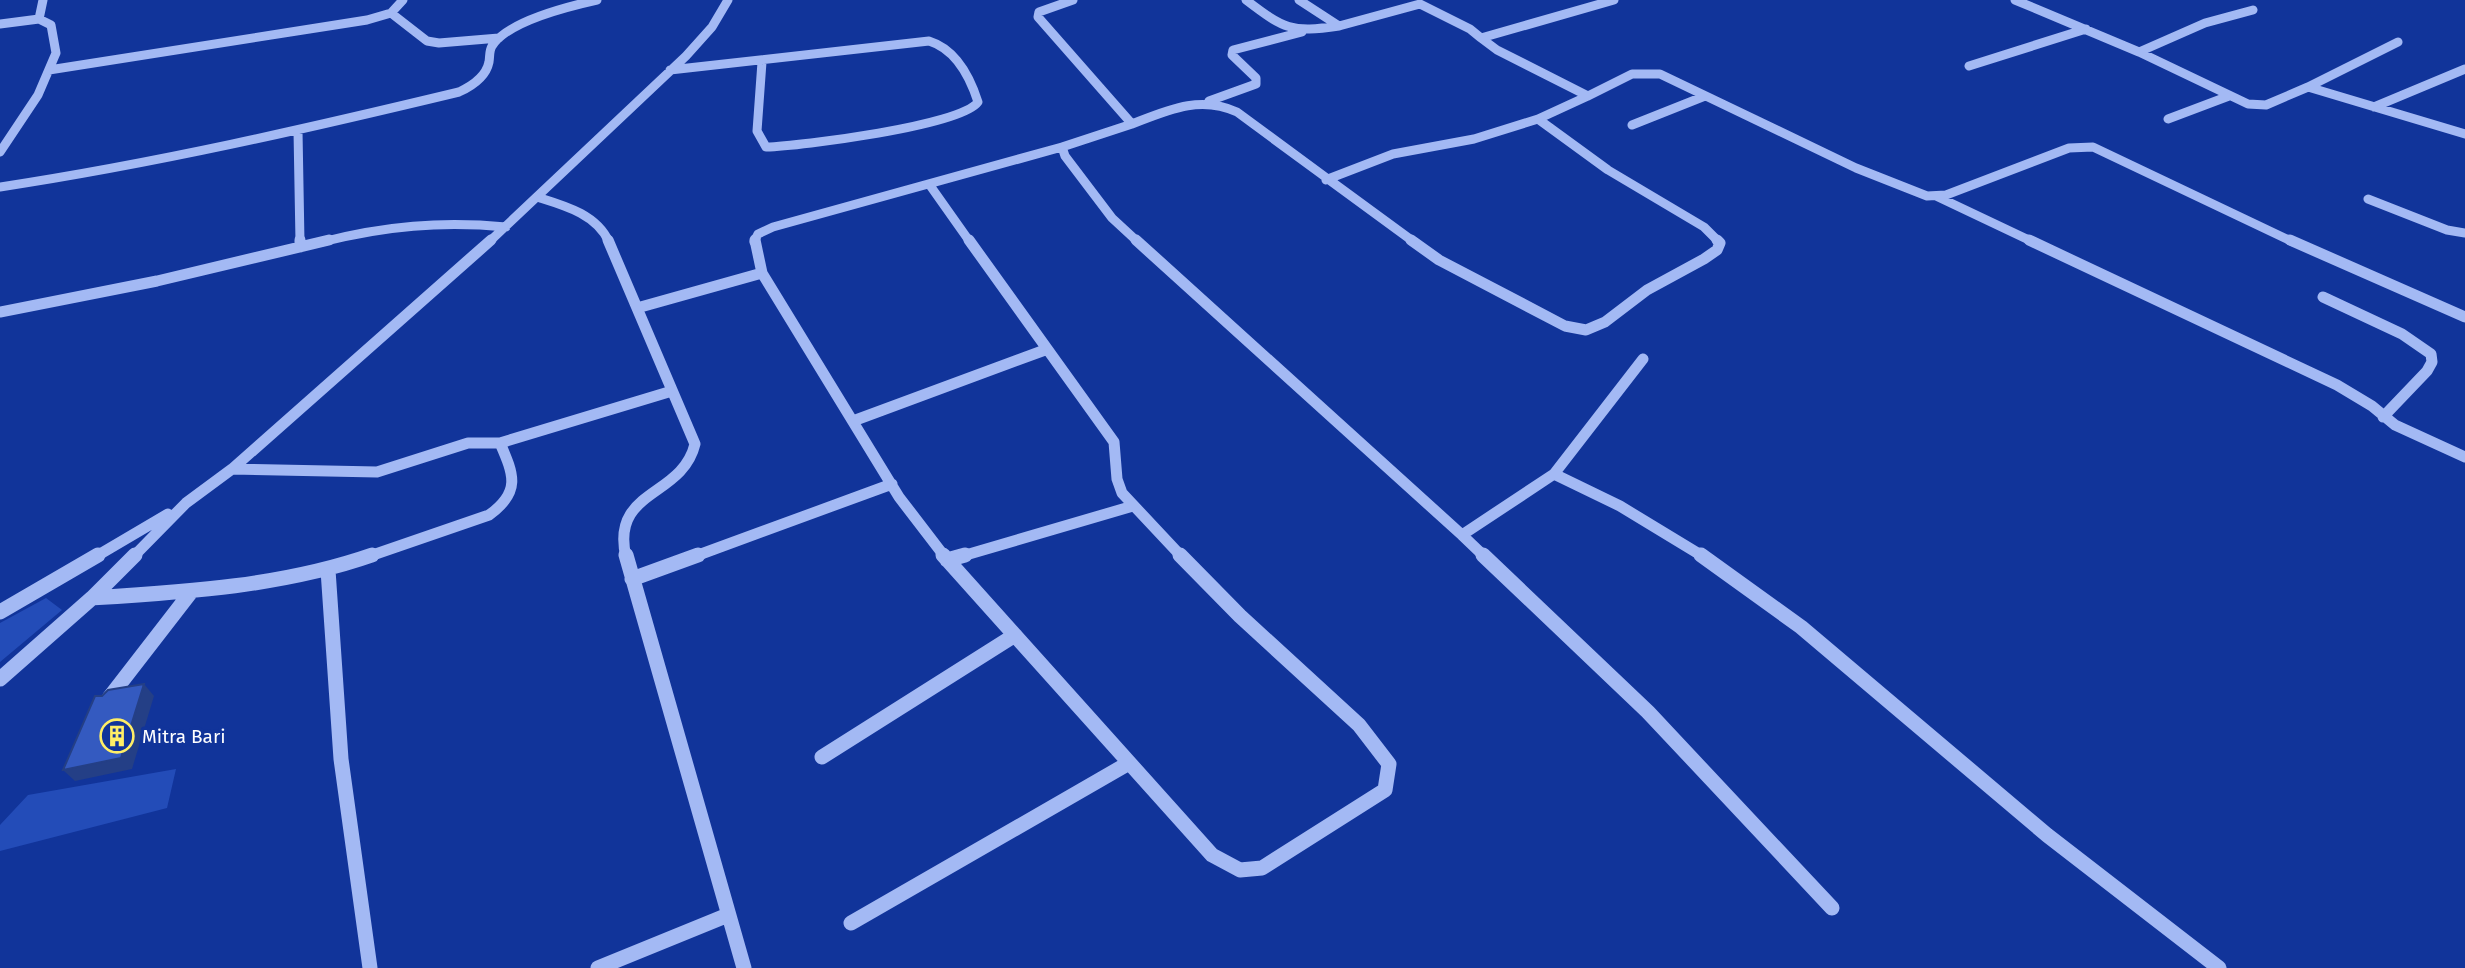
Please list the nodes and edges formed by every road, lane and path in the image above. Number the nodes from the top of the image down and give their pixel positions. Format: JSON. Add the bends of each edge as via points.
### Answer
{"nodes":[{"id":1,"x":43,"y":0,"type":"edge"},
{"id":2,"x":403,"y":0,"type":"edge"},
{"id":3,"x":597,"y":0,"type":"edge"},
{"id":4,"x":728,"y":0,"type":"edge"},
{"id":5,"x":1069,"y":0,"type":"edge"},
{"id":6,"x":1246,"y":0,"type":"edge"},
{"id":7,"x":1299,"y":0,"type":"edge"},
{"id":8,"x":1433,"y":0,"type":"edge"},
{"id":9,"x":1614,"y":0,"type":"edge"},
{"id":10,"x":2015,"y":0,"type":"edge"},
{"id":11,"x":1420,"y":4,"type":"junction"},
{"id":12,"x":2253,"y":10,"type":"dead end"},
{"id":13,"x":391,"y":13,"type":"junction"},
{"id":14,"x":39,"y":19,"type":"junction"},
{"id":15,"x":0,"y":24,"type":"edge"},
{"id":16,"x":1339,"y":26,"type":"junction"},
{"id":17,"x":2086,"y":29,"type":"junction"},
{"id":18,"x":1302,"y":32,"type":"junction"},
{"id":19,"x":499,"y":38,"type":"junction"},
{"id":20,"x":1481,"y":38,"type":"junction"},
{"id":21,"x":2398,"y":42,"type":"dead end"},
{"id":22,"x":2139,"y":52,"type":"junction"},
{"id":23,"x":762,"y":62,"type":"junction"},
{"id":24,"x":1969,"y":66,"type":"dead end"},
{"id":25,"x":2465,"y":69,"type":"edge"},
{"id":26,"x":670,"y":70,"type":"junction"},
{"id":27,"x":49,"y":71,"type":"junction"},
{"id":28,"x":2308,"y":87,"type":"junction"},
{"id":29,"x":1588,"y":96,"type":"junction"},
{"id":30,"x":1705,"y":96,"type":"junction"},
{"id":31,"x":2229,"y":96,"type":"junction"},
{"id":32,"x":1209,"y":101,"type":"junction"},
{"id":33,"x":2374,"y":107,"type":"junction"},
{"id":34,"x":1538,"y":119,"type":"junction"},
{"id":35,"x":2168,"y":119,"type":"dead end"},
{"id":36,"x":1132,"y":124,"type":"junction"},
{"id":37,"x":1632,"y":125,"type":"dead end"},
{"id":38,"x":298,"y":131,"type":"junction"},
{"id":39,"x":2465,"y":134,"type":"edge"},
{"id":40,"x":1062,"y":147,"type":"junction"},
{"id":41,"x":0,"y":152,"type":"edge"},
{"id":42,"x":1326,"y":180,"type":"junction"},
{"id":43,"x":929,"y":184,"type":"junction"},
{"id":44,"x":0,"y":187,"type":"edge"},
{"id":45,"x":1935,"y":196,"type":"junction"},
{"id":46,"x":540,"y":198,"type":"junction"},
{"id":47,"x":2368,"y":199,"type":"dead end"},
{"id":48,"x":506,"y":227,"type":"junction"},
{"id":49,"x":2465,"y":233,"type":"edge"},
{"id":50,"x":300,"y":247,"type":"junction"},
{"id":51,"x":762,"y":273,"type":"junction"},
{"id":52,"x":2323,"y":297,"type":"dead end"},
{"id":53,"x":637,"y":308,"type":"junction"},
{"id":54,"x":0,"y":312,"type":"edge"},
{"id":55,"x":2465,"y":317,"type":"edge"},
{"id":56,"x":1045,"y":350,"type":"junction"},
{"id":57,"x":1643,"y":359,"type":"dead end"},
{"id":58,"x":672,"y":391,"type":"junction"},
{"id":59,"x":2383,"y":417,"type":"junction"},
{"id":60,"x":853,"y":421,"type":"junction"},
{"id":61,"x":500,"y":443,"type":"junction"},
{"id":62,"x":2465,"y":457,"type":"edge"},
{"id":63,"x":232,"y":469,"type":"junction"},
{"id":64,"x":1554,"y":474,"type":"junction"},
{"id":65,"x":892,"y":484,"type":"junction"},
{"id":66,"x":186,"y":503,"type":"junction"},
{"id":67,"x":1133,"y":506,"type":"junction"},
{"id":68,"x":1462,"y":535,"type":"junction"},
{"id":69,"x":947,"y":559,"type":"junction"},
{"id":70,"x":328,"y":570,"type":"junction"},
{"id":71,"x":632,"y":579,"type":"junction"},
{"id":72,"x":191,"y":592,"type":"junction"},
{"id":73,"x":92,"y":597,"type":"junction"},
{"id":74,"x":0,"y":612,"type":"edge"},
{"id":75,"x":1015,"y":635,"type":"junction"},
{"id":76,"x":0,"y":679,"type":"edge"},
{"id":77,"x":109,"y":698,"type":"edge"},
{"id":78,"x":822,"y":757,"type":"dead end"},
{"id":79,"x":1129,"y":763,"type":"junction"},
{"id":80,"x":1832,"y":908,"type":"dead end"},
{"id":81,"x":728,"y":915,"type":"junction"},
{"id":82,"x":851,"y":923,"type":"dead end"},
{"id":83,"x":370,"y":968,"type":"edge"},
{"id":84,"x":598,"y":968,"type":"edge"},
{"id":85,"x":744,"y":968,"type":"edge"},
{"id":86,"x":2219,"y":968,"type":"edge"}],
"edges":[{"from":1,"to":14,"type":"street"},
{"from":2,"to":13,"type":"street"},
{"from":3,"to":19,"type":"street","via":[[534,20]]},
{"from":4,"to":26,"type":"street","via":[[711,27]]},
{"from":5,"to":36,"type":"street","via":[[1039,12],[1038,17]]},
{"from":6,"to":18,"type":"street","via":[[1286,29]]},
{"from":7,"to":16,"type":"street"},
{"from":8,"to":11,"type":"street"},
{"from":9,"to":20,"type":"street"},
{"from":10,"to":17,"type":"street"},
{"from":11,"to":16,"type":"street"},
{"from":11,"to":20,"type":"street"},
{"from":12,"to":22,"type":"street","via":[[2205,23]]},
{"from":13,"to":19,"type":"street","via":[[427,41]]},
{"from":13,"to":27,"type":"street","via":[[337,26]]},
{"from":14,"to":15,"type":"street"},
{"from":14,"to":27,"type":"street","via":[[51,25],[56,53]]},
{"from":16,"to":18,"type":"street"},
{"from":17,"to":22,"type":"street"},
{"from":17,"to":24,"type":"street"},
{"from":18,"to":32,"type":"street","via":[[1233,50],[1232,55],[1256,78],[1256,85]]},
{"from":19,"to":38,"type":"street","via":[[480,78],[459,92]]},
{"from":20,"to":29,"type":"street"},
{"from":21,"to":28,"type":"street"},
{"from":22,"to":31,"type":"street"},
{"from":23,"to":23,"type":"street","via":[[938,42],[978,102],[973,109],[936,121],[800,146],[766,147],[757,131]]},
{"from":23,"to":26,"type":"street"},
{"from":25,"to":33,"type":"street"},
{"from":26,"to":46,"type":"street"},
{"from":27,"to":41,"type":"street"},
{"from":28,"to":31,"type":"street","via":[[2266,105]]},
{"from":28,"to":33,"type":"street"},
{"from":29,"to":30,"type":"street","via":[[1642,71],[1660,74]]},
{"from":29,"to":34,"type":"street"},
{"from":30,"to":37,"type":"street"},
{"from":30,"to":45,"type":"street","via":[[1856,167],[1916,193]]},
{"from":31,"to":35,"type":"street"},
{"from":32,"to":36,"type":"street"},
{"from":32,"to":42,"type":"street","via":[[1237,112]]},
{"from":33,"to":39,"type":"street"},
{"from":34,"to":42,"type":"street","via":[[1474,139],[1393,154]]},
{"from":34,"to":42,"type":"street","via":[[1608,170],[1716,236],[1717,250],[1586,331],[1565,326],[1438,260]]},
{"from":36,"to":40,"type":"street"},
{"from":38,"to":44,"type":"street","via":[[131,167]]},
{"from":38,"to":50,"type":"street"},
{"from":40,"to":43,"type":"street"},
{"from":40,"to":68,"type":"street","via":[[1112,218]]},
{"from":43,"to":51,"type":"street","via":[[758,234],[754,242]]},
{"from":43,"to":56,"type":"street"},
{"from":45,"to":55,"type":"street","via":[[2069,148],[2093,147]]},
{"from":45,"to":59,"type":"street","via":[[2337,385],[2372,405]]},
{"from":46,"to":48,"type":"street"},
{"from":46,"to":53,"type":"street","via":[[597,222]]},
{"from":47,"to":49,"type":"street"},
{"from":48,"to":50,"type":"street","via":[[453,222],[409,225]]},
{"from":48,"to":63,"type":"street"},
{"from":50,"to":54,"type":"street"},
{"from":51,"to":53,"type":"street"},
{"from":51,"to":60,"type":"street"},
{"from":52,"to":59,"type":"street","via":[[2402,334],[2431,354],[2427,371]]},
{"from":53,"to":58,"type":"street"},
{"from":56,"to":60,"type":"street"},
{"from":56,"to":67,"type":"street","via":[[1114,442],[1118,489]]},
{"from":57,"to":64,"type":"street"},
{"from":58,"to":61,"type":"street"},
{"from":58,"to":71,"type":"street","via":[[695,444],[694,459],[637,506],[624,524]]},
{"from":59,"to":62,"type":"street"},
{"from":60,"to":65,"type":"street"},
{"from":61,"to":63,"type":"street","via":[[481,439],[377,472]]},
{"from":61,"to":70,"type":"street","via":[[513,471],[512,490],[502,507],[402,547]]},
{"from":63,"to":66,"type":"street"},
{"from":64,"to":68,"type":"street"},
{"from":64,"to":86,"type":"street","via":[[1591,489],[1776,606],[2025,818]]},
{"from":65,"to":69,"type":"street"},
{"from":65,"to":71,"type":"street"},
{"from":66,"to":73,"type":"street"},
{"from":66,"to":74,"type":"street"},
{"from":67,"to":69,"type":"street"},
{"from":67,"to":79,"type":"street","via":[[1240,616],[1359,725],[1389,764],[1385,790],[1271,865],[1252,872],[1234,871],[1212,855]]},
{"from":68,"to":80,"type":"street","via":[[1648,712]]},
{"from":69,"to":75,"type":"street"},
{"from":70,"to":72,"type":"street"},
{"from":70,"to":83,"type":"street","via":[[341,759]]},
{"from":71,"to":81,"type":"street"},
{"from":72,"to":73,"type":"street"},
{"from":72,"to":77,"type":"street"},
{"from":73,"to":76,"type":"street"},
{"from":75,"to":78,"type":"street"},
{"from":75,"to":79,"type":"street"},
{"from":79,"to":82,"type":"street"},
{"from":81,"to":84,"type":"street"},
{"from":81,"to":85,"type":"street"}]}
